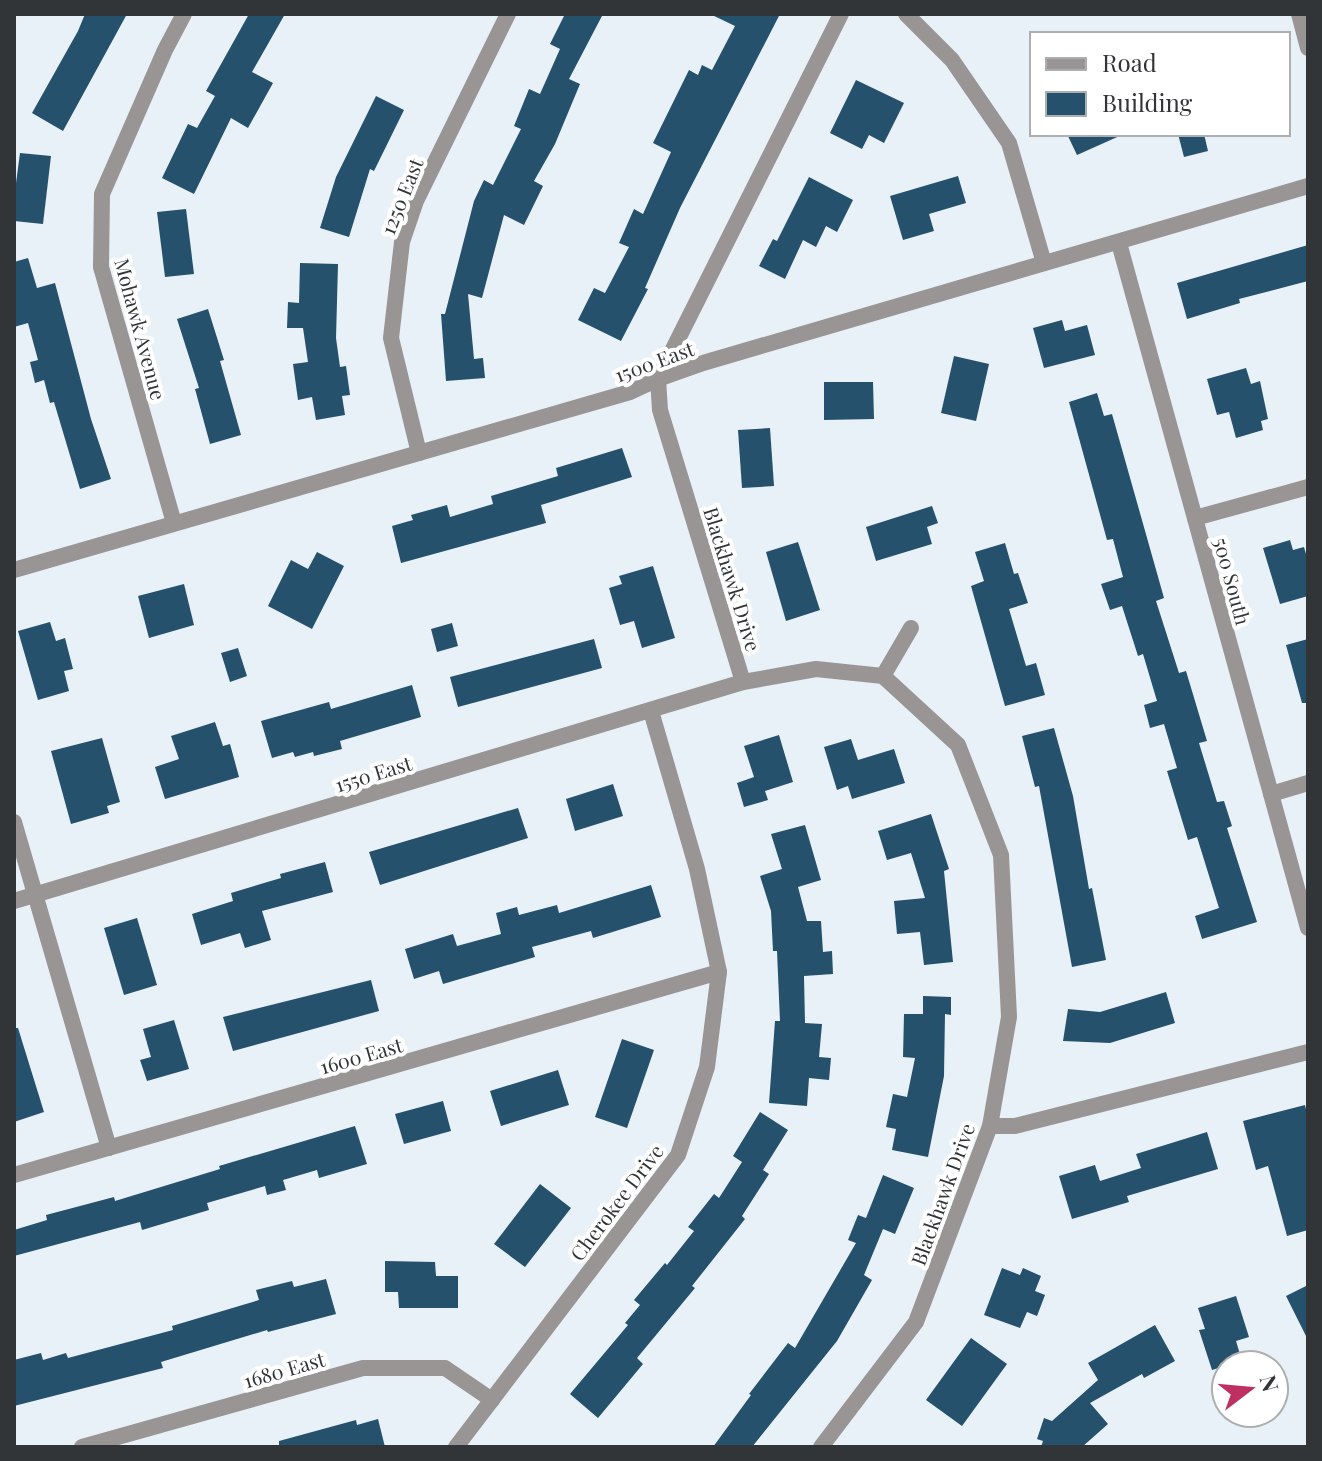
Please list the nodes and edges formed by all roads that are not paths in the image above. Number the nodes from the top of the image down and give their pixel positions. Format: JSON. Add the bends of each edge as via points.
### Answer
{"nodes":[{"id":1,"x":184,"y":14,"type":"edge"},
{"id":2,"x":508,"y":14,"type":"edge"},
{"id":3,"x":841,"y":14,"type":"edge"},
{"id":4,"x":906,"y":14,"type":"edge"},
{"id":5,"x":1299,"y":14,"type":"edge"},
{"id":6,"x":1308,"y":48,"type":"edge"},
{"id":7,"x":1308,"y":186,"type":"edge"},
{"id":8,"x":1119,"y":243,"type":"junction"},
{"id":9,"x":1044,"y":263,"type":"junction"},
{"id":10,"x":658,"y":379,"type":"junction"},
{"id":11,"x":419,"y":453,"type":"junction"},
{"id":12,"x":1308,"y":487,"type":"edge"},
{"id":13,"x":1195,"y":518,"type":"junction"},
{"id":14,"x":174,"y":523,"type":"junction"},
{"id":15,"x":14,"y":570,"type":"edge"},
{"id":16,"x":911,"y":628,"type":"dead end"},
{"id":17,"x":883,"y":676,"type":"junction"},
{"id":18,"x":743,"y":682,"type":"junction"},
{"id":19,"x":651,"y":711,"type":"junction"},
{"id":20,"x":1308,"y":783,"type":"edge"},
{"id":21,"x":1271,"y":794,"type":"junction"},
{"id":22,"x":14,"y":822,"type":"edge"},
{"id":23,"x":35,"y":894,"type":"junction"},
{"id":24,"x":14,"y":901,"type":"edge"},
{"id":25,"x":1308,"y":928,"type":"edge"},
{"id":26,"x":719,"y":972,"type":"junction"},
{"id":27,"x":1308,"y":1052,"type":"edge"},
{"id":28,"x":990,"y":1126,"type":"junction"},
{"id":29,"x":109,"y":1148,"type":"junction"},
{"id":30,"x":14,"y":1175,"type":"edge"},
{"id":31,"x":492,"y":1400,"type":"junction"},
{"id":32,"x":82,"y":1447,"type":"edge"},
{"id":33,"x":456,"y":1447,"type":"edge"},
{"id":34,"x":821,"y":1447,"type":"edge"}],
"edges":[{"from":1,"to":14,"type":"street","name":"Mohawk Avenue","via":[[102,194],[101,238],[101,267]]},
{"from":2,"to":11,"type":"street","name":"1250 East","via":[[416,201],[402,242],[391,338]]},
{"from":3,"to":10,"type":"street"},
{"from":4,"to":9,"type":"street","via":[[952,60],[1009,143]]},
{"from":5,"to":6,"type":"street"},
{"from":7,"to":8,"type":"street","name":"1500 East"},
{"from":8,"to":9,"type":"street","name":"1500 East"},
{"from":8,"to":13,"type":"street","name":"500 South"},
{"from":9,"to":10,"type":"street","name":"1500 East"},
{"from":10,"to":11,"type":"street","name":"1500 East","via":[[630,392]]},
{"from":10,"to":18,"type":"street","name":"Blackhawk Drive","via":[[660,410]]},
{"from":11,"to":14,"type":"street","name":"1500 East"},
{"from":12,"to":13,"type":"street"},
{"from":13,"to":21,"type":"street","name":"500 South"},
{"from":14,"to":15,"type":"street","name":"1500 East"},
{"from":16,"to":17,"type":"street"},
{"from":17,"to":18,"type":"street","name":"Blackhawk Drive","via":[[816,669]]},
{"from":17,"to":28,"type":"street","name":"Blackhawk Drive","via":[[958,745],[1001,855],[1009,1017]]},
{"from":18,"to":19,"type":"street","name":"1550 East"},
{"from":19,"to":23,"type":"street","name":"1550 East"},
{"from":19,"to":26,"type":"street","name":"Cherokee Drive","via":[[697,869]]},
{"from":20,"to":21,"type":"street"},
{"from":21,"to":25,"type":"street","name":"500 South"},
{"from":22,"to":23,"type":"street"},
{"from":23,"to":24,"type":"street","name":"1550 East"},
{"from":23,"to":29,"type":"street"},
{"from":26,"to":29,"type":"street","name":"1600 East"},
{"from":26,"to":31,"type":"street","name":"Cherokee Drive","via":[[707,1067],[678,1155]]},
{"from":27,"to":28,"type":"street","via":[[1015,1126]]},
{"from":28,"to":34,"type":"street","name":"Blackhawk Drive","via":[[916,1322]]},
{"from":29,"to":30,"type":"street","name":"1600 East"},
{"from":31,"to":32,"type":"street","name":"1680 East","via":[[445,1368],[363,1368]]},
{"from":31,"to":33,"type":"street","name":"Cherokee Drive"}]}
